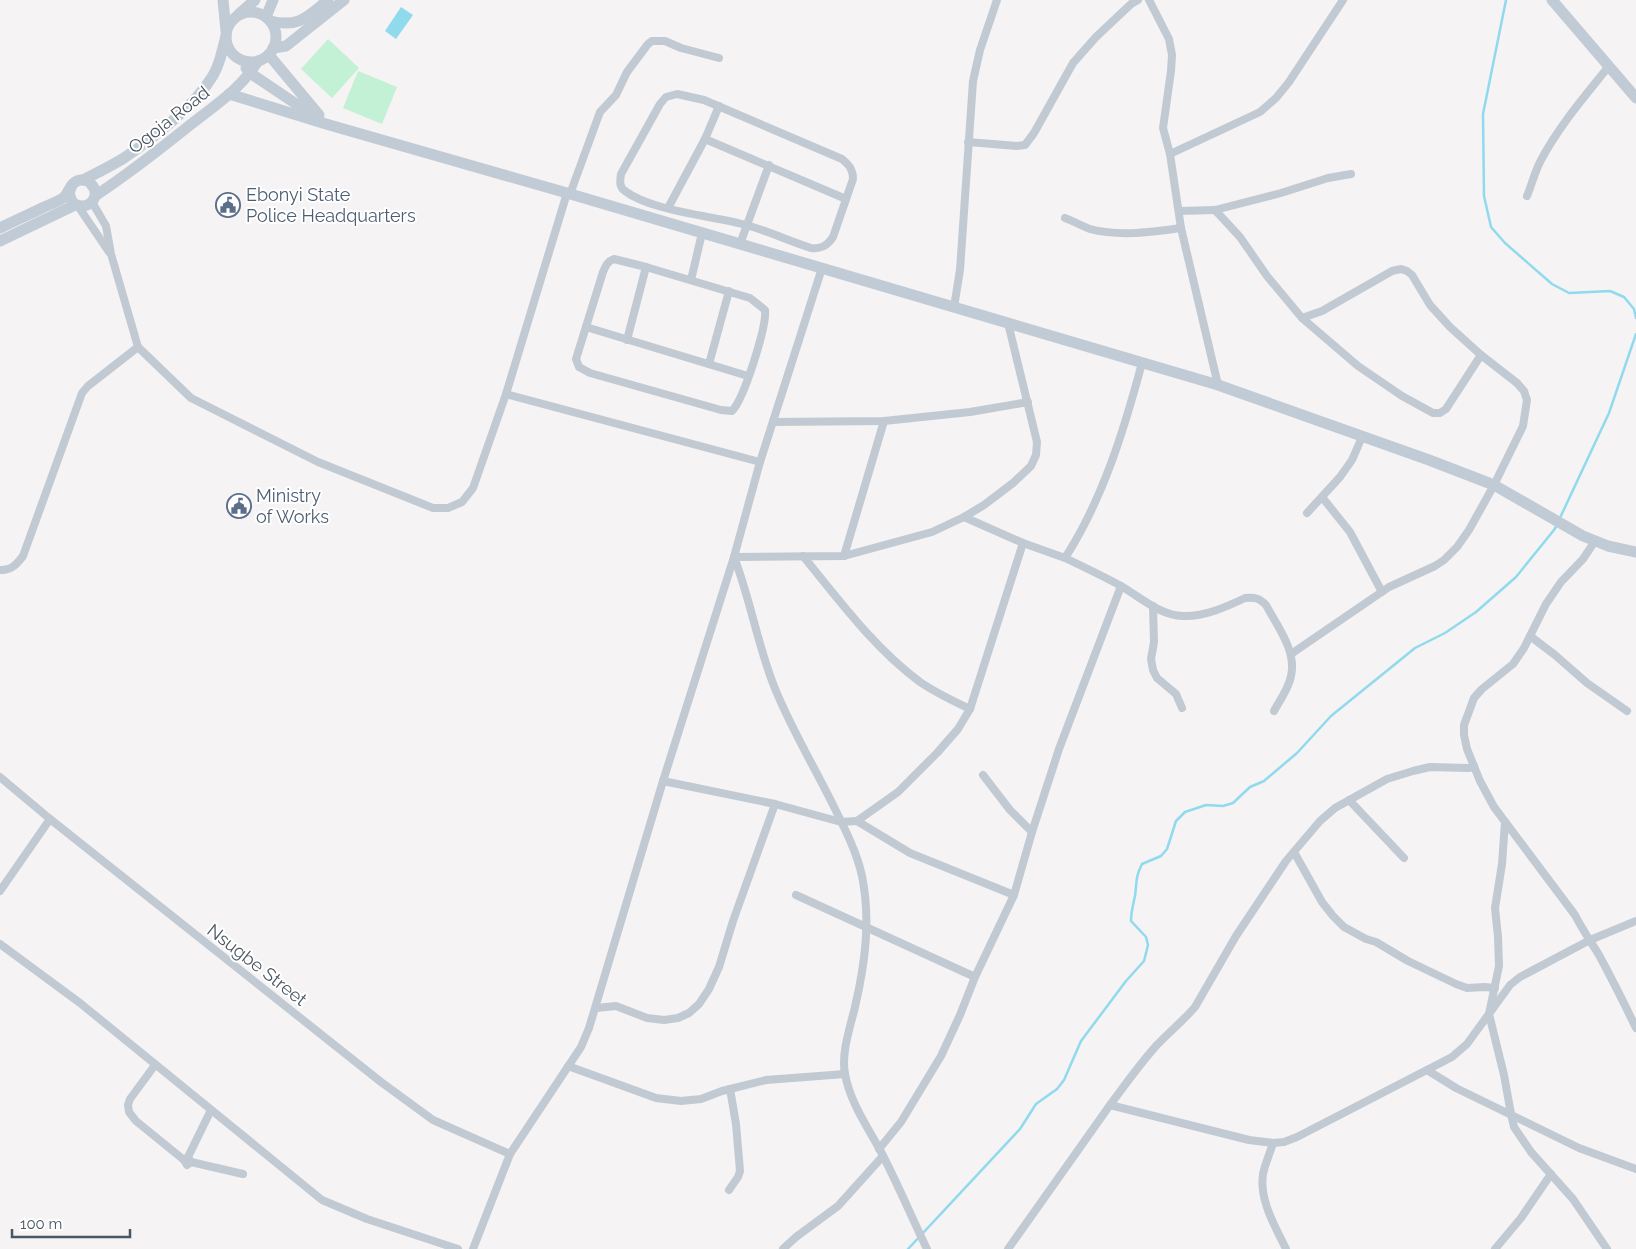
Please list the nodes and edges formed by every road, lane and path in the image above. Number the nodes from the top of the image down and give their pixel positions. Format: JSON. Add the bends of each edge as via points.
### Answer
{"nodes":[{"id":1,"x":223,"y":0,"type":"edge"},
{"id":2,"x":256,"y":0,"type":"edge"},
{"id":3,"x":274,"y":0,"type":"edge"},
{"id":4,"x":328,"y":0,"type":"edge"},
{"id":5,"x":344,"y":0,"type":"edge"},
{"id":6,"x":996,"y":0,"type":"edge"},
{"id":7,"x":1138,"y":0,"type":"edge"},
{"id":8,"x":1149,"y":0,"type":"edge"},
{"id":9,"x":1343,"y":0,"type":"edge"},
{"id":10,"x":1552,"y":0,"type":"edge"},
{"id":11,"x":238,"y":15,"type":"junction"},
{"id":12,"x":266,"y":18,"type":"junction"},
{"id":13,"x":226,"y":34,"type":"junction"},
{"id":14,"x":271,"y":51,"type":"junction"},
{"id":15,"x":719,"y":58,"type":"dead end"},
{"id":16,"x":241,"y":60,"type":"junction"},
{"id":17,"x":257,"y":62,"type":"junction"},
{"id":18,"x":1609,"y":66,"type":"junction"},
{"id":19,"x":250,"y":73,"type":"junction"},
{"id":20,"x":230,"y":94,"type":"junction"},
{"id":21,"x":1636,"y":98,"type":"edge"},
{"id":22,"x":719,"y":106,"type":"junction"},
{"id":23,"x":326,"y":124,"type":"junction"},
{"id":24,"x":705,"y":138,"type":"junction"},
{"id":25,"x":968,"y":142,"type":"junction"},
{"id":26,"x":1170,"y":154,"type":"junction"},
{"id":27,"x":769,"y":165,"type":"junction"},
{"id":28,"x":1351,"y":174,"type":"dead end"},
{"id":29,"x":83,"y":180,"type":"junction"},
{"id":30,"x":72,"y":185,"type":"junction"},
{"id":31,"x":569,"y":193,"type":"junction"},
{"id":32,"x":1527,"y":196,"type":"dead end"},
{"id":33,"x":93,"y":199,"type":"junction"},
{"id":34,"x":846,"y":200,"type":"junction"},
{"id":35,"x":77,"y":205,"type":"junction"},
{"id":36,"x":668,"y":208,"type":"junction"},
{"id":37,"x":1215,"y":210,"type":"junction"},
{"id":38,"x":1179,"y":211,"type":"junction"},
{"id":39,"x":1065,"y":218,"type":"dead end"},
{"id":40,"x":747,"y":226,"type":"junction"},
{"id":41,"x":0,"y":228,"type":"edge"},
{"id":42,"x":1181,"y":228,"type":"junction"},
{"id":43,"x":702,"y":232,"type":"junction"},
{"id":44,"x":0,"y":241,"type":"edge"},
{"id":45,"x":740,"y":244,"type":"junction"},
{"id":46,"x":111,"y":254,"type":"junction"},
{"id":47,"x":646,"y":267,"type":"junction"},
{"id":48,"x":822,"y":268,"type":"junction"},
{"id":49,"x":691,"y":280,"type":"junction"},
{"id":50,"x":729,"y":291,"type":"junction"},
{"id":51,"x":954,"y":307,"type":"junction"},
{"id":52,"x":1302,"y":318,"type":"junction"},
{"id":53,"x":1008,"y":323,"type":"junction"},
{"id":54,"x":586,"y":327,"type":"junction"},
{"id":55,"x":627,"y":340,"type":"junction"},
{"id":56,"x":138,"y":348,"type":"junction"},
{"id":57,"x":1481,"y":355,"type":"junction"},
{"id":58,"x":1142,"y":363,"type":"junction"},
{"id":59,"x":709,"y":364,"type":"junction"},
{"id":60,"x":748,"y":376,"type":"junction"},
{"id":61,"x":1218,"y":385,"type":"junction"},
{"id":62,"x":506,"y":394,"type":"junction"},
{"id":63,"x":1028,"y":402,"type":"junction"},
{"id":64,"x":884,"y":421,"type":"junction"},
{"id":65,"x":773,"y":422,"type":"junction"},
{"id":66,"x":1362,"y":437,"type":"junction"},
{"id":67,"x":760,"y":462,"type":"junction"},
{"id":68,"x":1494,"y":485,"type":"junction"},
{"id":69,"x":1322,"y":497,"type":"junction"},
{"id":70,"x":1307,"y":513,"type":"dead end"},
{"id":71,"x":964,"y":517,"type":"junction"},
{"id":72,"x":1595,"y":541,"type":"junction"},
{"id":73,"x":1023,"y":543,"type":"junction"},
{"id":74,"x":1636,"y":552,"type":"edge"},
{"id":75,"x":803,"y":556,"type":"junction"},
{"id":76,"x":844,"y":556,"type":"junction"},
{"id":77,"x":734,"y":557,"type":"junction"},
{"id":78,"x":1065,"y":558,"type":"junction"},
{"id":79,"x":0,"y":570,"type":"edge"},
{"id":80,"x":1121,"y":586,"type":"junction"},
{"id":81,"x":1382,"y":592,"type":"junction"},
{"id":82,"x":1153,"y":606,"type":"junction"},
{"id":83,"x":1530,"y":636,"type":"junction"},
{"id":84,"x":1291,"y":654,"type":"junction"},
{"id":85,"x":1182,"y":708,"type":"dead end"},
{"id":86,"x":970,"y":709,"type":"junction"},
{"id":87,"x":1274,"y":711,"type":"dead end"},
{"id":88,"x":1627,"y":711,"type":"dead end"},
{"id":89,"x":1474,"y":766,"type":"junction"},
{"id":90,"x":984,"y":775,"type":"dead end"},
{"id":91,"x":0,"y":777,"type":"edge"},
{"id":92,"x":663,"y":781,"type":"junction"},
{"id":93,"x":1349,"y":800,"type":"junction"},
{"id":94,"x":775,"y":804,"type":"junction"},
{"id":95,"x":50,"y":819,"type":"junction"},
{"id":96,"x":857,"y":821,"type":"junction"},
{"id":97,"x":841,"y":822,"type":"junction"},
{"id":98,"x":1505,"y":822,"type":"junction"},
{"id":99,"x":1032,"y":832,"type":"junction"},
{"id":100,"x":1294,"y":852,"type":"junction"},
{"id":101,"x":1404,"y":858,"type":"dead end"},
{"id":102,"x":0,"y":891,"type":"edge"},
{"id":103,"x":1014,"y":894,"type":"junction"},
{"id":104,"x":796,"y":895,"type":"dead end"},
{"id":105,"x":1636,"y":921,"type":"edge"},
{"id":106,"x":867,"y":926,"type":"junction"},
{"id":107,"x":1590,"y":940,"type":"junction"},
{"id":108,"x":0,"y":944,"type":"edge"},
{"id":109,"x":975,"y":977,"type":"junction"},
{"id":110,"x":1495,"y":988,"type":"junction"},
{"id":111,"x":596,"y":1008,"type":"junction"},
{"id":112,"x":1489,"y":1014,"type":"junction"},
{"id":113,"x":1636,"y":1028,"type":"edge"},
{"id":114,"x":154,"y":1065,"type":"junction"},
{"id":115,"x":568,"y":1066,"type":"junction"},
{"id":116,"x":1427,"y":1070,"type":"junction"},
{"id":117,"x":845,"y":1074,"type":"junction"},
{"id":118,"x":730,"y":1089,"type":"junction"},
{"id":119,"x":1110,"y":1105,"type":"junction"},
{"id":120,"x":211,"y":1110,"type":"junction"},
{"id":121,"x":1510,"y":1114,"type":"junction"},
{"id":122,"x":1273,"y":1144,"type":"junction"},
{"id":123,"x":881,"y":1153,"type":"junction"},
{"id":124,"x":510,"y":1154,"type":"junction"},
{"id":125,"x":188,"y":1160,"type":"junction"},
{"id":126,"x":1636,"y":1169,"type":"edge"},
{"id":127,"x":243,"y":1174,"type":"dead end"},
{"id":128,"x":1551,"y":1174,"type":"junction"},
{"id":129,"x":729,"y":1190,"type":"dead end"},
{"id":130,"x":926,"y":1247,"type":"edge"},
{"id":131,"x":458,"y":1249,"type":"edge"},
{"id":132,"x":472,"y":1249,"type":"edge"},
{"id":133,"x":783,"y":1249,"type":"edge"},
{"id":134,"x":1008,"y":1249,"type":"edge"},
{"id":135,"x":1286,"y":1249,"type":"edge"},
{"id":136,"x":1495,"y":1249,"type":"edge"},
{"id":137,"x":1607,"y":1249,"type":"edge"}],
"edges":[{"from":1,"to":13,"type":"street"},
{"from":2,"to":11,"type":"street"},
{"from":2,"to":12,"type":"street"},
{"from":3,"to":12,"type":"street"},
{"from":4,"to":12,"type":"street","via":[[298,22],[285,25]]},
{"from":5,"to":14,"type":"street","via":[[286,46]]},
{"from":6,"to":25,"type":"street","via":[[973,81]]},
{"from":7,"to":25,"type":"street","via":[[1096,37],[1073,63],[1025,145]]},
{"from":8,"to":26,"type":"street","via":[[1170,39],[1172,55],[1163,128]]},
{"from":9,"to":26,"type":"street","via":[[1276,98],[1260,112]]},
{"from":10,"to":18,"type":"street"},
{"from":11,"to":12,"type":"street","via":[[254,12]]},
{"from":11,"to":13,"type":"street"},
{"from":12,"to":14,"type":"street","via":[[276,34]]},
{"from":13,"to":16,"type":"street","via":[[231,53]]},
{"from":13,"to":29,"type":"street","name":"Ogoja Road","via":[[211,79],[193,101],[123,158]]},
{"from":14,"to":17,"type":"street"},
{"from":14,"to":23,"type":"street"},
{"from":15,"to":31,"type":"street","via":[[665,41],[656,40],[648,44],[627,72],[616,95],[600,112]]},
{"from":16,"to":17,"type":"street"},
{"from":16,"to":19,"type":"street"},
{"from":17,"to":19,"type":"street","name":"Ogoja Road"},
{"from":18,"to":21,"type":"street"},
{"from":18,"to":32,"type":"street","via":[[1552,142]]},
{"from":19,"to":20,"type":"street","name":"Ogoja Road"},
{"from":19,"to":23,"type":"street"},
{"from":20,"to":23,"type":"street"},
{"from":20,"to":33,"type":"street","name":"Ogoja Road"},
{"from":22,"to":24,"type":"street"},
{"from":22,"to":34,"type":"street","via":[[842,159],[853,172]]},
{"from":22,"to":36,"type":"street","via":[[678,94],[666,97],[622,174],[620,186],[623,190],[637,199]]},
{"from":23,"to":31,"type":"street"},
{"from":24,"to":27,"type":"street"},
{"from":24,"to":36,"type":"street"},
{"from":25,"to":51,"type":"street","via":[[960,270]]},
{"from":26,"to":38,"type":"street"},
{"from":27,"to":34,"type":"street"},
{"from":27,"to":40,"type":"street"},
{"from":28,"to":37,"type":"street"},
{"from":29,"to":30,"type":"street"},
{"from":29,"to":33,"type":"street","via":[[94,188]]},
{"from":30,"to":35,"type":"street","via":[[70,198]]},
{"from":30,"to":41,"type":"street","via":[[64,197]]},
{"from":31,"to":43,"type":"street"},
{"from":31,"to":62,"type":"street"},
{"from":33,"to":35,"type":"street","via":[[85,206]]},
{"from":33,"to":46,"type":"street","via":[[106,226]]},
{"from":34,"to":40,"type":"street","via":[[833,237],[818,249]]},
{"from":35,"to":44,"type":"street"},
{"from":35,"to":46,"type":"street"},
{"from":36,"to":40,"type":"street"},
{"from":37,"to":38,"type":"street"},
{"from":37,"to":52,"type":"street","via":[[1240,237]]},
{"from":38,"to":42,"type":"street"},
{"from":39,"to":42,"type":"street","via":[[1113,234]]},
{"from":40,"to":45,"type":"street"},
{"from":42,"to":61,"type":"street"},
{"from":43,"to":45,"type":"street"},
{"from":43,"to":49,"type":"street"},
{"from":45,"to":48,"type":"street"},
{"from":46,"to":56,"type":"street"},
{"from":47,"to":49,"type":"street"},
{"from":47,"to":54,"type":"street","via":[[614,259],[606,265]]},
{"from":47,"to":55,"type":"street"},
{"from":48,"to":51,"type":"street"},
{"from":48,"to":65,"type":"street"},
{"from":49,"to":50,"type":"street"},
{"from":50,"to":59,"type":"street"},
{"from":50,"to":60,"type":"street","via":[[750,298],[765,310],[764,328]]},
{"from":51,"to":53,"type":"street"},
{"from":52,"to":57,"type":"street","via":[[1322,311],[1400,269],[1412,275],[1430,305]]},
{"from":52,"to":57,"type":"street","via":[[1358,366],[1433,413],[1446,409]]},
{"from":53,"to":58,"type":"street"},
{"from":53,"to":63,"type":"street"},
{"from":54,"to":55,"type":"street"},
{"from":54,"to":60,"type":"street","via":[[576,363],[590,373],[727,412],[737,406]]},
{"from":55,"to":59,"type":"street"},
{"from":56,"to":62,"type":"street","via":[[191,398],[318,462],[433,508],[448,508],[462,502],[473,488]]},
{"from":56,"to":79,"type":"street","via":[[82,393],[23,556],[17,565]]},
{"from":57,"to":68,"type":"street","via":[[1517,383],[1527,400],[1523,426]]},
{"from":58,"to":61,"type":"street"},
{"from":58,"to":78,"type":"street","via":[[1113,456],[1077,539]]},
{"from":59,"to":60,"type":"street"},
{"from":61,"to":66,"type":"street"},
{"from":62,"to":67,"type":"street"},
{"from":63,"to":64,"type":"street"},
{"from":63,"to":71,"type":"street","via":[[1037,442],[1031,466],[984,506]]},
{"from":64,"to":65,"type":"street"},
{"from":64,"to":76,"type":"street"},
{"from":65,"to":67,"type":"street"},
{"from":66,"to":68,"type":"street"},
{"from":66,"to":69,"type":"street","via":[[1348,466]]},
{"from":67,"to":77,"type":"street"},
{"from":68,"to":72,"type":"street"},
{"from":68,"to":81,"type":"street","via":[[1469,530],[1444,560]]},
{"from":69,"to":70,"type":"street"},
{"from":69,"to":81,"type":"street","via":[[1350,532]]},
{"from":71,"to":73,"type":"street"},
{"from":71,"to":76,"type":"street","via":[[932,532]]},
{"from":72,"to":74,"type":"street"},
{"from":72,"to":83,"type":"street","via":[[1561,582]]},
{"from":73,"to":78,"type":"street"},
{"from":73,"to":86,"type":"street"},
{"from":75,"to":76,"type":"street"},
{"from":75,"to":77,"type":"street"},
{"from":75,"to":86,"type":"street","via":[[872,639],[902,668],[922,683]]},
{"from":77,"to":92,"type":"street"},
{"from":77,"to":97,"type":"street","via":[[776,691]]},
{"from":78,"to":80,"type":"street"},
{"from":80,"to":82,"type":"street"},
{"from":80,"to":99,"type":"street","via":[[1059,749]]},
{"from":81,"to":84,"type":"street"},
{"from":82,"to":84,"type":"street","via":[[1182,616],[1199,615],[1246,598],[1260,599]]},
{"from":82,"to":85,"type":"street","via":[[1152,670],[1156,678],[1176,694]]},
{"from":83,"to":88,"type":"street","via":[[1587,684]]},
{"from":83,"to":89,"type":"street","via":[[1513,664],[1482,689],[1470,706],[1464,735]]},
{"from":84,"to":87,"type":"street","via":[[1291,678]]},
{"from":86,"to":96,"type":"street","via":[[958,729],[898,792]]},
{"from":89,"to":93,"type":"street","via":[[1430,767],[1413,771],[1387,779]]},
{"from":89,"to":98,"type":"street"},
{"from":90,"to":99,"type":"street","via":[[1010,810]]},
{"from":91,"to":95,"type":"street","name":"Nsugbe Street"},
{"from":92,"to":94,"type":"street"},
{"from":92,"to":111,"type":"street"},
{"from":93,"to":100,"type":"street","via":[[1320,821]]},
{"from":93,"to":101,"type":"street"},
{"from":94,"to":97,"type":"street"},
{"from":94,"to":111,"type":"street","via":[[719,967],[699,1004],[689,1013],[664,1020],[647,1018],[616,1006]]},
{"from":95,"to":102,"type":"street"},
{"from":95,"to":124,"type":"street","name":"Nsugbe Street","via":[[433,1120]]},
{"from":96,"to":97,"type":"street"},
{"from":96,"to":103,"type":"street","via":[[910,853]]},
{"from":97,"to":106,"type":"street","via":[[861,873]]},
{"from":98,"to":107,"type":"street","via":[[1567,903]]},
{"from":98,"to":110,"type":"street","via":[[1495,908],[1499,966]]},
{"from":99,"to":103,"type":"street"},
{"from":100,"to":110,"type":"street","via":[[1322,902],[1344,927],[1456,984],[1467,988]]},
{"from":100,"to":119,"type":"street","via":[[1266,890],[1195,1007],[1157,1045]]},
{"from":103,"to":109,"type":"street"},
{"from":104,"to":106,"type":"street"},
{"from":105,"to":107,"type":"street"},
{"from":106,"to":109,"type":"street"},
{"from":106,"to":117,"type":"street"},
{"from":107,"to":112,"type":"street","via":[[1520,977],[1510,985]]},
{"from":107,"to":113,"type":"street"},
{"from":108,"to":114,"type":"street"},
{"from":109,"to":123,"type":"street","via":[[941,1056]]},
{"from":110,"to":112,"type":"street"},
{"from":111,"to":115,"type":"street","via":[[581,1047]]},
{"from":112,"to":116,"type":"street","via":[[1452,1058]]},
{"from":112,"to":121,"type":"street"},
{"from":114,"to":120,"type":"street"},
{"from":114,"to":125,"type":"street","via":[[130,1099],[130,1112],[136,1121]]},
{"from":115,"to":118,"type":"street","via":[[656,1098],[701,1099]]},
{"from":115,"to":124,"type":"street"},
{"from":116,"to":121,"type":"street"},
{"from":116,"to":122,"type":"street","via":[[1297,1137]]},
{"from":117,"to":118,"type":"street","via":[[766,1080]]},
{"from":117,"to":123,"type":"street","via":[[852,1098]]},
{"from":118,"to":129,"type":"street","via":[[740,1170]]},
{"from":119,"to":122,"type":"street"},
{"from":119,"to":134,"type":"street"},
{"from":120,"to":125,"type":"street"},
{"from":120,"to":131,"type":"street","via":[[322,1200],[367,1219]]},
{"from":121,"to":126,"type":"street","via":[[1579,1148]]},
{"from":121,"to":128,"type":"street","via":[[1514,1127],[1531,1152]]},
{"from":122,"to":135,"type":"street","via":[[1263,1173],[1262,1188],[1270,1218]]},
{"from":123,"to":130,"type":"street"},
{"from":123,"to":133,"type":"street","via":[[838,1206]]},
{"from":124,"to":132,"type":"street"},
{"from":125,"to":127,"type":"street"},
{"from":128,"to":136,"type":"street"},
{"from":128,"to":137,"type":"street","via":[[1588,1219]]}]}
